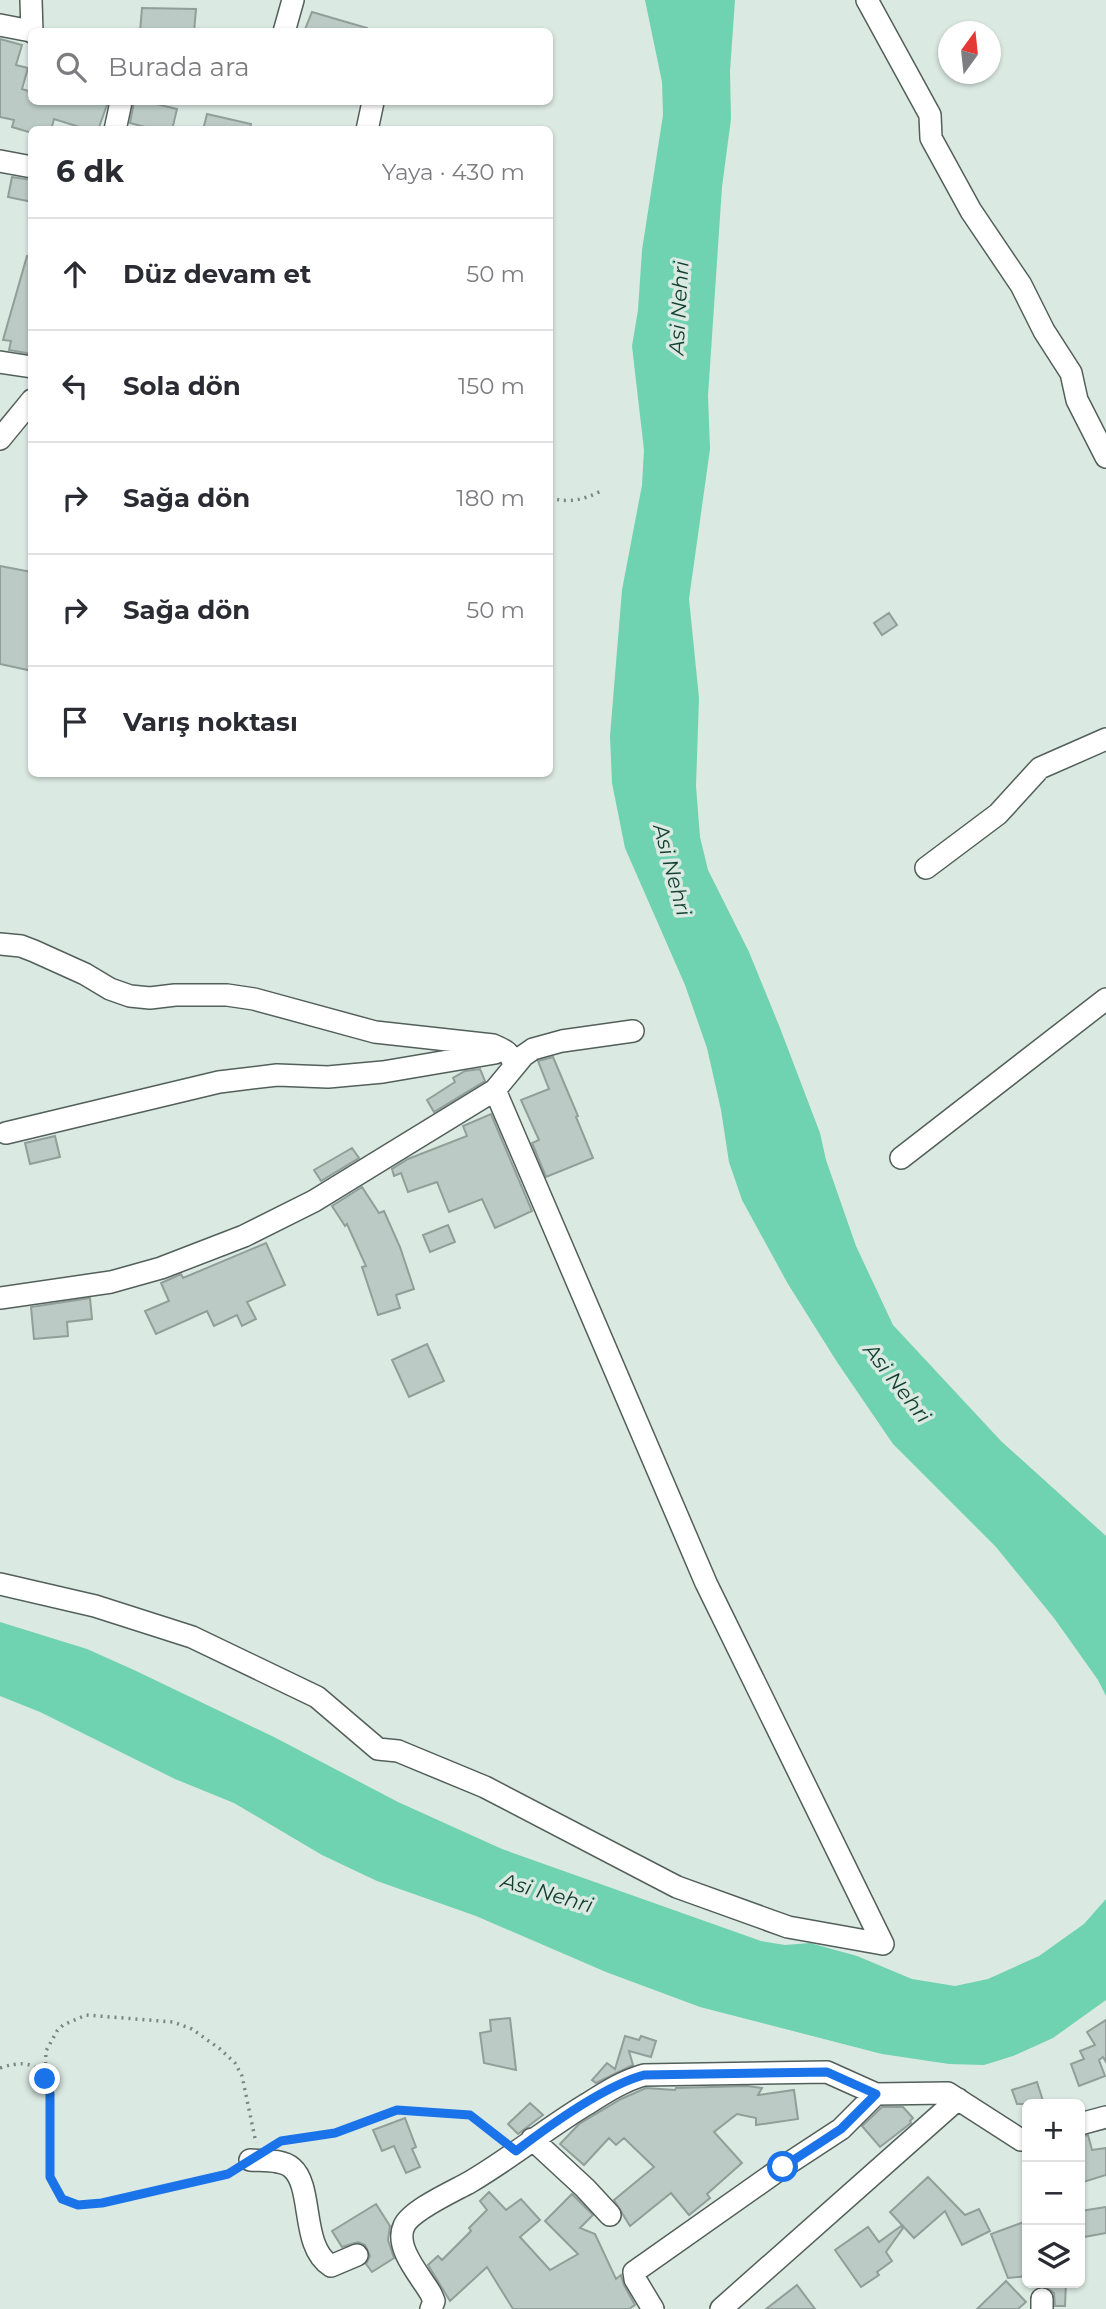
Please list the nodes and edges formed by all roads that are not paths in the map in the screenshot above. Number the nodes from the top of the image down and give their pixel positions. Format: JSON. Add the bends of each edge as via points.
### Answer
{"nodes":[{"id":1,"x":31,"y":0,"type":"edge"},
{"id":2,"x":293,"y":0,"type":"edge"},
{"id":3,"x":867,"y":0,"type":"edge"},
{"id":4,"x":0,"y":24,"type":"edge"},
{"id":5,"x":31,"y":28,"type":"edge"},
{"id":6,"x":285,"y":28,"type":"edge"},
{"id":7,"x":28,"y":31,"type":"edge"},
{"id":8,"x":120,"y":105,"type":"edge"},
{"id":9,"x":372,"y":105,"type":"edge"},
{"id":10,"x":116,"y":126,"type":"edge"},
{"id":11,"x":368,"y":126,"type":"edge"},
{"id":12,"x":0,"y":161,"type":"edge"},
{"id":13,"x":28,"y":166,"type":"edge"},
{"id":14,"x":0,"y":362,"type":"edge"},
{"id":15,"x":28,"y":367,"type":"edge"},
{"id":16,"x":28,"y":405,"type":"edge"},
{"id":17,"x":0,"y":439,"type":"edge"},
{"id":18,"x":1106,"y":457,"type":"edge"},
{"id":19,"x":1106,"y":739,"type":"edge"},
{"id":20,"x":926,"y":868,"type":"dead end"},
{"id":21,"x":0,"y":944,"type":"edge"},
{"id":22,"x":1106,"y":999,"type":"edge"},
{"id":23,"x":633,"y":1031,"type":"dead end"},
{"id":24,"x":511,"y":1059,"type":"junction"},
{"id":25,"x":495,"y":1090,"type":"junction"},
{"id":26,"x":6,"y":1133,"type":"dead end"},
{"id":27,"x":901,"y":1158,"type":"dead end"},
{"id":28,"x":0,"y":1298,"type":"edge"},
{"id":29,"x":0,"y":1584,"type":"edge"},
{"id":30,"x":876,"y":2094,"type":"junction"},
{"id":31,"x":958,"y":2099,"type":"junction"},
{"id":32,"x":1106,"y":2117,"type":"edge"},
{"id":33,"x":1085,"y":2123,"type":"edge"},
{"id":34,"x":1022,"y":2140,"type":"edge"},
{"id":35,"x":524,"y":2145,"type":"junction"},
{"id":36,"x":254,"y":2157,"type":"road end"},
{"id":37,"x":610,"y":2215,"type":"dead end"},
{"id":38,"x":357,"y":2255,"type":"dead end"},
{"id":39,"x":431,"y":2309,"type":"edge"},
{"id":40,"x":653,"y":2309,"type":"edge"},
{"id":41,"x":721,"y":2309,"type":"edge"}],
"edges":[{"from":1,"to":5,"type":"street"},
{"from":2,"to":6,"type":"street"},
{"from":3,"to":18,"type":"street","via":[[930,114],[931,138],[1071,373],[1077,400]]},
{"from":4,"to":7,"type":"street"},
{"from":8,"to":10,"type":"street"},
{"from":9,"to":11,"type":"street"},
{"from":12,"to":13,"type":"street"},
{"from":14,"to":15,"type":"street"},
{"from":16,"to":17,"type":"street"},
{"from":19,"to":20,"type":"street","via":[[1040,768],[998,814]]},
{"from":21,"to":24,"type":"street","via":[[34,950],[130,996],[205,994],[254,999],[375,1032],[493,1045]]},
{"from":22,"to":27,"type":"street"},
{"from":23,"to":24,"type":"street","via":[[562,1041]]},
{"from":24,"to":25,"type":"street"},
{"from":24,"to":26,"type":"street","via":[[328,1077],[277,1075],[219,1082]]},
{"from":25,"to":28,"type":"street","via":[[314,1201],[244,1236],[111,1282]]},
{"from":25,"to":29,"type":"street","via":[[706,1583],[883,1944],[788,1927],[677,1887],[485,1787],[398,1751],[378,1749],[317,1697],[192,1637],[95,1606]]},
{"from":30,"to":31,"type":"street","via":[[947,2093]]},
{"from":30,"to":35,"type":"street","via":[[827,2072],[644,2075],[620,2084]]},
{"from":30,"to":40,"type":"street","via":[[841,2129],[634,2272]]},
{"from":31,"to":34,"type":"street"},
{"from":31,"to":41,"type":"street"},
{"from":32,"to":33,"type":"street"},
{"from":35,"to":37,"type":"street","via":[[585,2188]]},
{"from":35,"to":39,"type":"street","via":[[405,2224],[405,2251],[431,2294]]},
{"from":36,"to":38,"type":"street","via":[[280,2162],[299,2178],[321,2260],[331,2266]]}]}
